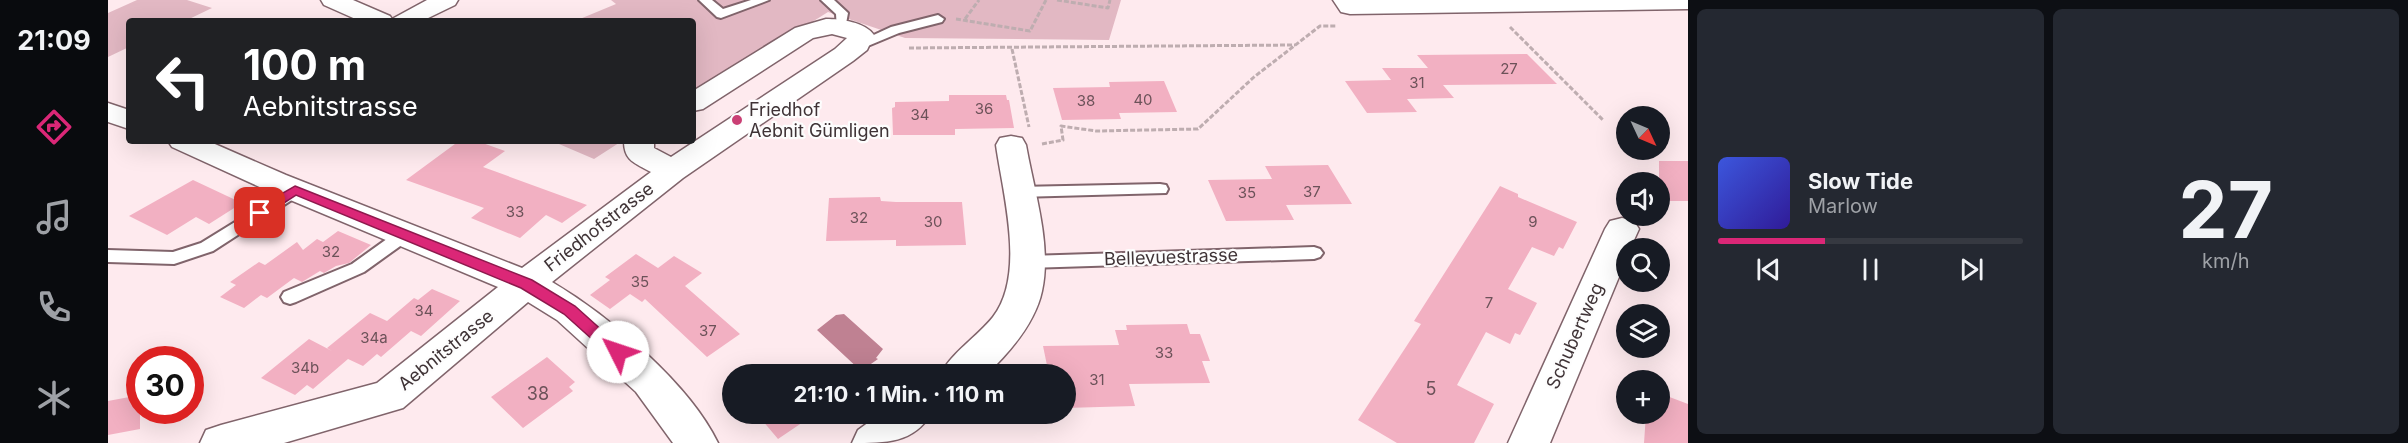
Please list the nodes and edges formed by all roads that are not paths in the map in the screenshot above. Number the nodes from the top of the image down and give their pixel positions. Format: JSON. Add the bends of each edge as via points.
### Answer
{"nodes":[{"id":1,"x":333,"y":0,"type":"edge"},
{"id":2,"x":446,"y":0,"type":"edge"},
{"id":3,"x":705,"y":0,"type":"edge"},
{"id":4,"x":763,"y":0,"type":"edge"},
{"id":5,"x":827,"y":0,"type":"edge"},
{"id":6,"x":1345,"y":0,"type":"edge"},
{"id":7,"x":1486,"y":2,"type":"edge"},
{"id":8,"x":1688,"y":2,"type":"edge"},
{"id":9,"x":374,"y":18,"type":"edge"},
{"id":10,"x":409,"y":18,"type":"edge"},
{"id":11,"x":938,"y":19,"type":"dead end"},
{"id":12,"x":849,"y":36,"type":"junction"},
{"id":13,"x":696,"y":101,"type":"edge"},
{"id":14,"x":108,"y":112,"type":"edge"},
{"id":15,"x":126,"y":119,"type":"edge"},
{"id":16,"x":194,"y":144,"type":"edge"},
{"id":17,"x":639,"y":144,"type":"edge"},
{"id":18,"x":1022,"y":145,"type":"road end"},
{"id":19,"x":672,"y":171,"type":"junction"},
{"id":20,"x":1160,"y":189,"type":"dead end"},
{"id":21,"x":295,"y":190,"type":"junction"},
{"id":22,"x":1018,"y":192,"type":"junction"},
{"id":23,"x":1622,"y":229,"type":"dead end"},
{"id":24,"x":404,"y":235,"type":"junction"},
{"id":25,"x":1314,"y":253,"type":"dead end"},
{"id":26,"x":108,"y":256,"type":"edge"},
{"id":27,"x":1028,"y":262,"type":"junction"},
{"id":28,"x":526,"y":284,"type":"junction"},
{"id":29,"x":290,"y":297,"type":"dead end"},
{"id":30,"x":973,"y":364,"type":"edge"},
{"id":31,"x":898,"y":424,"type":"edge"},
{"id":32,"x":220,"y":443,"type":"edge"},
{"id":33,"x":697,"y":443,"type":"edge"},
{"id":34,"x":873,"y":443,"type":"edge"},
{"id":35,"x":1529,"y":443,"type":"edge"}],
"edges":[{"from":1,"to":9,"type":"street"},
{"from":2,"to":10,"type":"street"},
{"from":3,"to":4,"type":"lane","via":[[721,14]]},
{"from":5,"to":12,"type":"lane","via":[[842,13]]},
{"from":6,"to":7,"type":"street","via":[[1350,8]]},
{"from":7,"to":8,"type":"street"},
{"from":11,"to":12,"type":"lane"},
{"from":12,"to":13,"type":"street","via":[[820,26]]},
{"from":12,"to":19,"type":"street","name":"Friedhofstrasse"},
{"from":14,"to":15,"type":"street"},
{"from":16,"to":21,"type":"street"},
{"from":17,"to":19,"type":"street","name":"Friedhofstrasse","via":[[639,152]]},
{"from":18,"to":22,"type":"street"},
{"from":19,"to":28,"type":"street","name":"Friedhofstrasse"},
{"from":20,"to":22,"type":"lane"},
{"from":21,"to":24,"type":"street"},
{"from":21,"to":26,"type":"lane","via":[[207,246],[174,258]]},
{"from":22,"to":27,"type":"street"},
{"from":23,"to":35,"type":"street","name":"Schubertweg"},
{"from":24,"to":28,"type":"street"},
{"from":24,"to":29,"type":"lane","via":[[358,268]]},
{"from":25,"to":27,"type":"lane","name":"Bellevuestrasse"},
{"from":27,"to":30,"type":"street","via":[[1024,293],[1010,320]]},
{"from":28,"to":32,"type":"street","name":"Aebnitstrasse","via":[[389,396]]},
{"from":28,"to":33,"type":"street","via":[[570,310],[650,381]]},
{"from":31,"to":34,"type":"street"}]}
